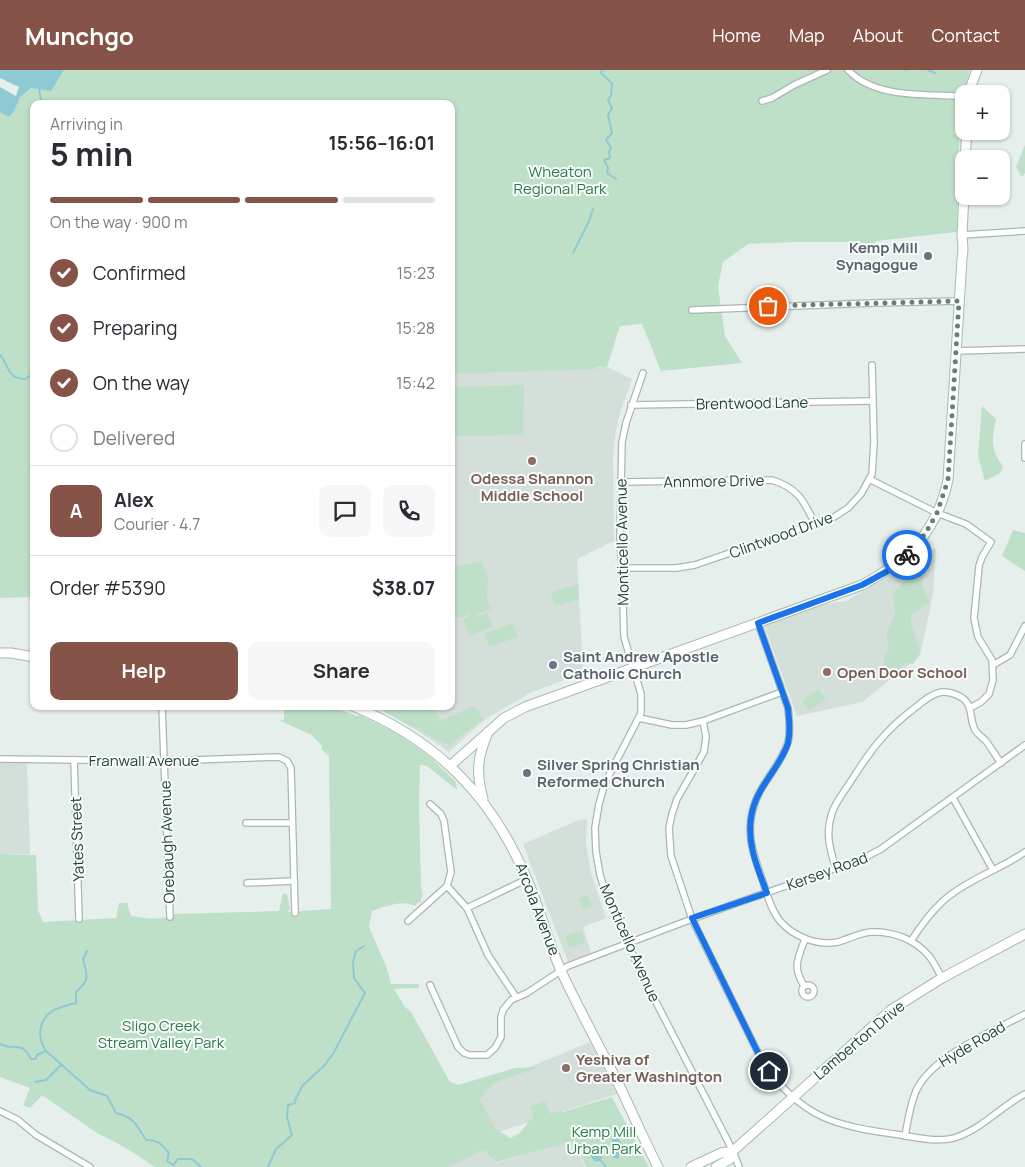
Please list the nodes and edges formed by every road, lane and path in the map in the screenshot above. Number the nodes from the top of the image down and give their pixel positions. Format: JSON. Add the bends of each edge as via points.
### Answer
{"nodes":[{"id":1,"x":828,"y":70,"type":"edge"},
{"id":2,"x":848,"y":70,"type":"edge"},
{"id":3,"x":977,"y":70,"type":"edge"},
{"id":4,"x":971,"y":85,"type":"edge"},
{"id":5,"x":955,"y":95,"type":"edge"},
{"id":6,"x":762,"y":101,"type":"dead end"},
{"id":7,"x":963,"y":205,"type":"edge"},
{"id":8,"x":1025,"y":231,"type":"edge"},
{"id":9,"x":962,"y":237,"type":"junction"},
{"id":10,"x":959,"y":301,"type":"junction"},
{"id":11,"x":692,"y":310,"type":"dead end"},
{"id":12,"x":1025,"y":349,"type":"edge"},
{"id":13,"x":956,"y":351,"type":"junction"},
{"id":14,"x":872,"y":365,"type":"dead end"},
{"id":15,"x":643,"y":372,"type":"dead end"},
{"id":16,"x":874,"y":401,"type":"junction"},
{"id":17,"x":631,"y":405,"type":"junction"},
{"id":18,"x":1025,"y":444,"type":"edge"},
{"id":19,"x":1025,"y":458,"type":"edge"},
{"id":20,"x":869,"y":480,"type":"junction"},
{"id":21,"x":621,"y":482,"type":"junction"},
{"id":22,"x":937,"y":513,"type":"junction"},
{"id":23,"x":815,"y":524,"type":"junction"},
{"id":24,"x":622,"y":568,"type":"junction"},
{"id":25,"x":758,"y":623,"type":"junction"},
{"id":26,"x":1025,"y":626,"type":"edge"},
{"id":27,"x":0,"y":653,"type":"edge"},
{"id":28,"x":30,"y":656,"type":"edge"},
{"id":29,"x":993,"y":665,"type":"junction"},
{"id":30,"x":633,"y":667,"type":"junction"},
{"id":31,"x":782,"y":692,"type":"junction"},
{"id":32,"x":970,"y":708,"type":"junction"},
{"id":33,"x":162,"y":710,"type":"edge"},
{"id":34,"x":363,"y":710,"type":"edge"},
{"id":35,"x":639,"y":718,"type":"junction"},
{"id":36,"x":702,"y":721,"type":"junction"},
{"id":37,"x":490,"y":730,"type":"junction"},
{"id":38,"x":1025,"y":745,"type":"edge"},
{"id":39,"x":0,"y":759,"type":"edge"},
{"id":40,"x":74,"y":760,"type":"junction"},
{"id":41,"x":164,"y":761,"type":"junction"},
{"id":42,"x":1001,"y":763,"type":"junction"},
{"id":43,"x":451,"y":766,"type":"junction"},
{"id":44,"x":954,"y":798,"type":"junction"},
{"id":45,"x":430,"y":804,"type":"dead end"},
{"id":46,"x":484,"y":804,"type":"junction"},
{"id":47,"x":246,"y":822,"type":"dead end"},
{"id":48,"x":292,"y":822,"type":"junction"},
{"id":49,"x":1025,"y":852,"type":"edge"},
{"id":50,"x":836,"y":869,"type":"junction"},
{"id":51,"x":993,"y":870,"type":"junction"},
{"id":52,"x":527,"y":879,"type":"junction"},
{"id":53,"x":294,"y":881,"type":"junction"},
{"id":54,"x":247,"y":883,"type":"dead end"},
{"id":55,"x":447,"y":886,"type":"junction"},
{"id":56,"x":767,"y":893,"type":"junction"},
{"id":57,"x":467,"y":908,"type":"junction"},
{"id":58,"x":295,"y":913,"type":"dead end"},
{"id":59,"x":170,"y":917,"type":"dead end"},
{"id":60,"x":79,"y":918,"type":"dead end"},
{"id":61,"x":692,"y":918,"type":"junction"},
{"id":62,"x":408,"y":921,"type":"dead end"},
{"id":63,"x":1025,"y":934,"type":"edge"},
{"id":64,"x":805,"y":938,"type":"junction"},
{"id":65,"x":911,"y":941,"type":"junction"},
{"id":66,"x":627,"y":943,"type":"junction"},
{"id":67,"x":562,"y":971,"type":"junction"},
{"id":68,"x":942,"y":978,"type":"junction"},
{"id":69,"x":430,"y":985,"type":"dead end"},
{"id":70,"x":804,"y":986,"type":"dead end"},
{"id":71,"x":516,"y":997,"type":"junction"},
{"id":72,"x":1025,"y":1014,"type":"edge"},
{"id":73,"x":1025,"y":1094,"type":"edge"},
{"id":74,"x":792,"y":1097,"type":"junction"},
{"id":75,"x":0,"y":1112,"type":"edge"},
{"id":76,"x":906,"y":1136,"type":"junction"},
{"id":77,"x":733,"y":1151,"type":"junction"},
{"id":78,"x":90,"y":1167,"type":"edge"},
{"id":79,"x":658,"y":1167,"type":"edge"},
{"id":80,"x":691,"y":1167,"type":"edge"},
{"id":81,"x":716,"y":1167,"type":"edge"},
{"id":82,"x":739,"y":1167,"type":"edge"}],
"edges":[{"from":1,"to":6,"type":"street"},
{"from":2,"to":5,"type":"street","via":[[879,90]]},
{"from":3,"to":4,"type":"street"},
{"from":7,"to":9,"type":"street"},
{"from":8,"to":9,"type":"street"},
{"from":9,"to":10,"type":"street"},
{"from":10,"to":11,"type":"street"},
{"from":10,"to":13,"type":"street"},
{"from":12,"to":13,"type":"street"},
{"from":13,"to":22,"type":"street","via":[[948,480]]},
{"from":14,"to":16,"type":"street","name":"Clintwood Drive"},
{"from":15,"to":17,"type":"street","name":"Monticello Avenue"},
{"from":16,"to":17,"type":"street","name":"Brentwood Lane"},
{"from":16,"to":20,"type":"street","name":"Clintwood Drive","via":[[874,461]]},
{"from":17,"to":21,"type":"street","name":"Monticello Avenue","via":[[622,442]]},
{"from":18,"to":19,"type":"street"},
{"from":20,"to":22,"type":"street"},
{"from":20,"to":23,"type":"street","name":"Clintwood Drive","via":[[848,508]]},
{"from":21,"to":23,"type":"street","name":"Annmore Drive","via":[[772,480],[791,488],[803,499]]},
{"from":21,"to":24,"type":"street","name":"Monticello Avenue"},
{"from":22,"to":25,"type":"street","via":[[915,547],[886,572],[862,585]]},
{"from":22,"to":29,"type":"street","via":[[966,524],[991,542],[979,566],[974,618],[978,637]]},
{"from":23,"to":24,"type":"street","name":"Clintwood Drive","via":[[695,565]]},
{"from":24,"to":30,"type":"street","name":"Monticello Avenue","via":[[624,637]]},
{"from":25,"to":30,"type":"street"},
{"from":25,"to":31,"type":"street"},
{"from":26,"to":29,"type":"street","via":[[1010,655]]},
{"from":27,"to":28,"type":"street"},
{"from":29,"to":32,"type":"street","via":[[989,694]]},
{"from":30,"to":35,"type":"street","name":"Monticello Avenue","via":[[641,694]]},
{"from":30,"to":37,"type":"street","via":[[525,707]]},
{"from":31,"to":36,"type":"street"},
{"from":31,"to":56,"type":"street","via":[[790,723],[788,742],[757,797],[750,828],[753,853]]},
{"from":32,"to":42,"type":"street","via":[[976,731]]},
{"from":32,"to":50,"type":"street","via":[[958,695],[938,693],[900,719],[881,737],[832,814],[828,838]]},
{"from":33,"to":41,"type":"street","name":"Orebaugh Avenue"},
{"from":34,"to":43,"type":"street","name":"Arcola Avenue","via":[[407,734]]},
{"from":35,"to":36,"type":"street","via":[[672,726]]},
{"from":35,"to":66,"type":"street","name":"Monticello Avenue","via":[[605,784],[595,828],[600,876]]},
{"from":36,"to":61,"type":"street","via":[[706,738],[704,752],[677,799],[670,828],[670,856]]},
{"from":37,"to":43,"type":"street"},
{"from":37,"to":46,"type":"street","via":[[478,765]]},
{"from":38,"to":42,"type":"street","name":"Kersey Road"},
{"from":39,"to":40,"type":"street","name":"Franwall Avenue"},
{"from":40,"to":41,"type":"street","name":"Franwall Avenue"},
{"from":40,"to":60,"type":"street","name":"Yates Street"},
{"from":41,"to":48,"type":"street","name":"Franwall Avenue","via":[[279,757],[291,768]]},
{"from":41,"to":59,"type":"street","name":"Orebaugh Avenue"},
{"from":42,"to":44,"type":"street","name":"Kersey Road"},
{"from":43,"to":46,"type":"street","name":"Arcola Avenue"},
{"from":44,"to":50,"type":"street","name":"Kersey Road","via":[[881,849]]},
{"from":44,"to":51,"type":"street"},
{"from":45,"to":55,"type":"street","via":[[444,821],[450,872]]},
{"from":46,"to":52,"type":"street","name":"Arcola Avenue","via":[[514,851]]},
{"from":47,"to":48,"type":"street"},
{"from":48,"to":53,"type":"street"},
{"from":49,"to":51,"type":"street"},
{"from":50,"to":56,"type":"street","name":"Kersey Road"},
{"from":51,"to":65,"type":"street","via":[[943,901],[926,918]]},
{"from":52,"to":57,"type":"street"},
{"from":52,"to":67,"type":"street","name":"Arcola Avenue"},
{"from":53,"to":54,"type":"street"},
{"from":53,"to":58,"type":"street"},
{"from":55,"to":57,"type":"street"},
{"from":55,"to":62,"type":"street"},
{"from":56,"to":61,"type":"street","name":"Kersey Road"},
{"from":56,"to":64,"type":"street","via":[[778,918],[792,932]]},
{"from":57,"to":71,"type":"street","via":[[488,955]]},
{"from":61,"to":66,"type":"street","name":"Kersey Road"},
{"from":61,"to":74,"type":"street","via":[[762,1061],[776,1082]]},
{"from":63,"to":68,"type":"street","name":"Lamberton Drive"},
{"from":64,"to":65,"type":"street","via":[[829,943],[882,932]]},
{"from":64,"to":70,"type":"street","via":[[796,969]]},
{"from":65,"to":68,"type":"street","via":[[930,957]]},
{"from":66,"to":67,"type":"street","name":"Kersey Road"},
{"from":66,"to":77,"type":"street","name":"Monticello Avenue"},
{"from":67,"to":71,"type":"street","name":"Kersey Road"},
{"from":67,"to":79,"type":"street","name":"Arcola Avenue"},
{"from":68,"to":74,"type":"street","name":"Lamberton Drive","via":[[891,1010]]},
{"from":69,"to":71,"type":"street","name":"Kersey Road","via":[[458,1047],[470,1055],[483,1056],[495,1048],[501,1037],[503,1010]]},
{"from":72,"to":76,"type":"street","name":"Hyde Road","via":[[953,1053],[924,1077],[910,1109]]},
{"from":73,"to":76,"type":"street","via":[[958,1137],[934,1140]]},
{"from":74,"to":76,"type":"street","via":[[810,1111],[838,1124]]},
{"from":74,"to":77,"type":"street","name":"Lamberton Drive"},
{"from":75,"to":78,"type":"street","via":[[18,1120],[36,1135]]},
{"from":77,"to":80,"type":"street","name":"Lamberton Drive"},
{"from":77,"to":81,"type":"street","name":"Lamberton Drive","via":[[730,1159]]},
{"from":77,"to":82,"type":"street","name":"Monticello Avenue"}]}
